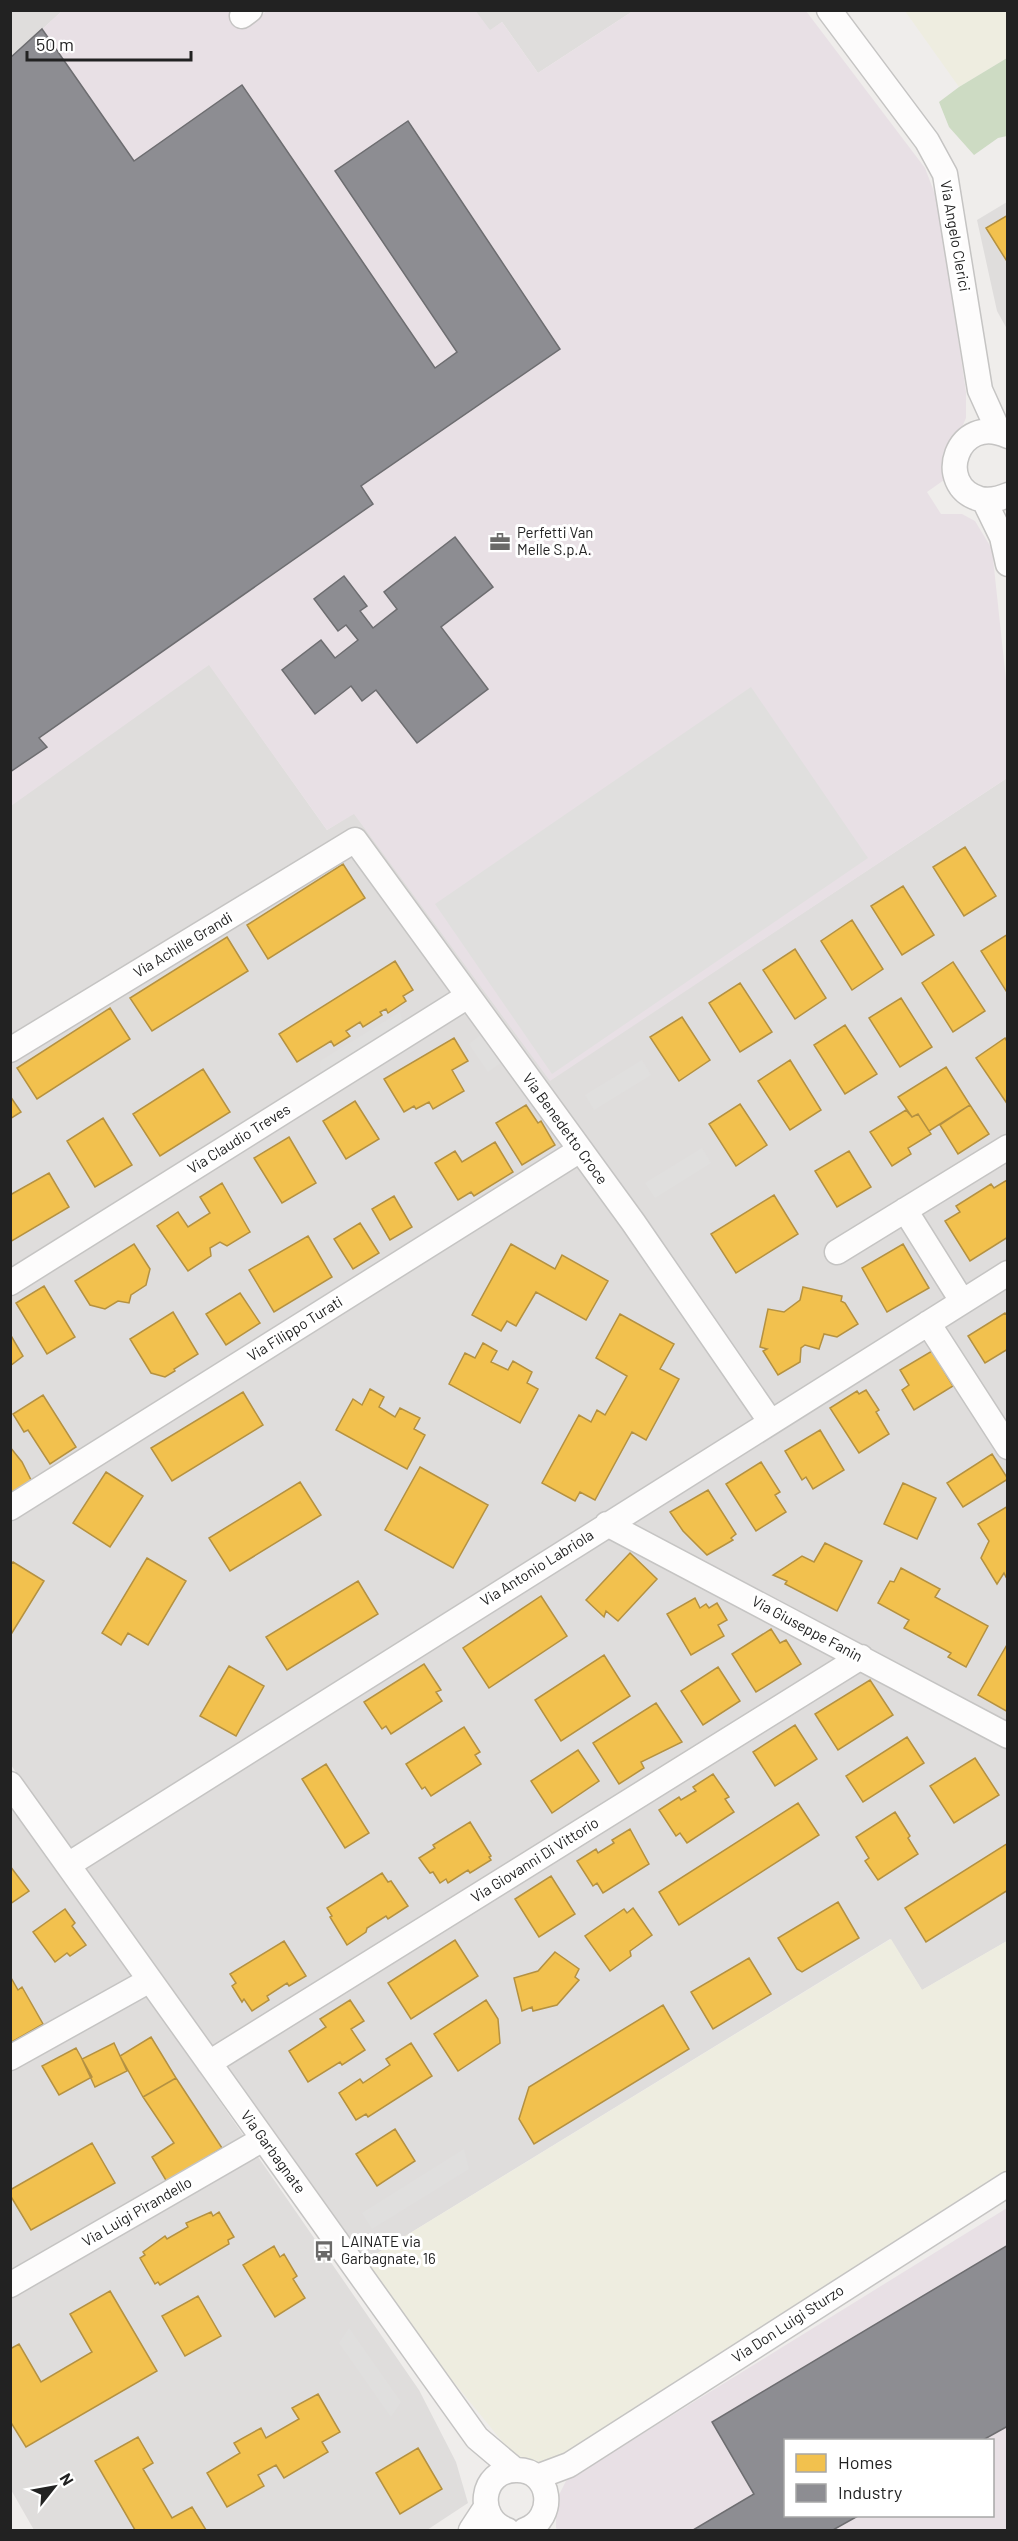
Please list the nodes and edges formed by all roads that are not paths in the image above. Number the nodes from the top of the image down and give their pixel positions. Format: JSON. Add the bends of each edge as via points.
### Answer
{"nodes":[{"id":1,"x":829,"y":10,"type":"edge"},
{"id":2,"x":980,"y":390,"type":"junction"},
{"id":3,"x":973,"y":434,"type":"junction"},
{"id":4,"x":1003,"y":434,"type":"edge"},
{"id":5,"x":1000,"y":500,"type":"edge"},
{"id":6,"x":1008,"y":564,"type":"edge"},
{"id":7,"x":355,"y":840,"type":"joint"},
{"id":8,"x":468,"y":996,"type":"junction"},
{"id":9,"x":10,"y":1050,"type":"edge"},
{"id":10,"x":1008,"y":1147,"type":"edge"},
{"id":11,"x":580,"y":1150,"type":"junction"},
{"id":12,"x":905,"y":1210,"type":"junction"},
{"id":13,"x":837,"y":1252,"type":"dead end"},
{"id":14,"x":1008,"y":1272,"type":"edge"},
{"id":15,"x":10,"y":1283,"type":"edge"},
{"id":16,"x":962,"y":1301,"type":"junction"},
{"id":17,"x":928,"y":1323,"type":"junction"},
{"id":18,"x":770,"y":1421,"type":"junction"},
{"id":19,"x":1008,"y":1447,"type":"edge"},
{"id":20,"x":10,"y":1508,"type":"edge"},
{"id":21,"x":607,"y":1524,"type":"junction"},
{"id":22,"x":861,"y":1657,"type":"junction"},
{"id":23,"x":1008,"y":1736,"type":"edge"},
{"id":24,"x":13,"y":1794,"type":"edge"},
{"id":25,"x":68,"y":1865,"type":"junction"},
{"id":26,"x":150,"y":1980,"type":"junction"},
{"id":27,"x":10,"y":2058,"type":"edge"},
{"id":28,"x":209,"y":2063,"type":"junction"},
{"id":29,"x":263,"y":2139,"type":"junction"},
{"id":30,"x":1008,"y":2184,"type":"edge"},
{"id":31,"x":10,"y":2285,"type":"edge"},
{"id":32,"x":477,"y":2438,"type":"junction"},
{"id":33,"x":486,"y":2498,"type":"junction"},
{"id":34,"x":526,"y":2515,"type":"edge"},
{"id":35,"x":471,"y":2530,"type":"edge"}],
"edges":[{"from":1,"to":2,"type":"street","name":"Via Angelo Clerici","via":[[927,141],[945,174]]},
{"from":2,"to":3,"type":"street","name":"Via Angelo Clerici"},
{"from":2,"to":4,"type":"street","name":"Via Angelo Clerici"},
{"from":3,"to":4,"type":"street"},
{"from":3,"to":5,"type":"street","via":[[958,450],[955,473],[966,491]]},
{"from":5,"to":6,"type":"street"},
{"from":7,"to":8,"type":"street","name":"Via Benedetto Croce"},
{"from":7,"to":9,"type":"street","name":"Via Achille Grandi"},
{"from":8,"to":11,"type":"street","name":"Via Benedetto Croce"},
{"from":8,"to":15,"type":"street","name":"Via Claudio Treves"},
{"from":10,"to":12,"type":"street"},
{"from":11,"to":18,"type":"street","name":"Via Benedetto Croce"},
{"from":11,"to":20,"type":"street","name":"Via Filippo Turati"},
{"from":12,"to":13,"type":"street"},
{"from":12,"to":16,"type":"street"},
{"from":14,"to":16,"type":"street","name":"Via Antonio Labriola"},
{"from":16,"to":17,"type":"street","name":"Via Antonio Labriola"},
{"from":17,"to":18,"type":"street","name":"Via Antonio Labriola"},
{"from":17,"to":19,"type":"street"},
{"from":18,"to":21,"type":"street","name":"Via Antonio Labriola"},
{"from":21,"to":22,"type":"street","name":"Via Giuseppe Fanin"},
{"from":21,"to":25,"type":"street","name":"Via Antonio Labriola"},
{"from":22,"to":23,"type":"street","name":"Via Giuseppe Fanin"},
{"from":22,"to":28,"type":"street","name":"Via Giovanni Di Vittorio"},
{"from":24,"to":25,"type":"street","name":"Via Garbagnate"},
{"from":25,"to":26,"type":"street","name":"Via Garbagnate"},
{"from":26,"to":27,"type":"street"},
{"from":26,"to":28,"type":"street","name":"Via Garbagnate"},
{"from":28,"to":29,"type":"street","name":"Via Garbagnate"},
{"from":29,"to":31,"type":"street","name":"Via Luigi Pirandello"},
{"from":29,"to":32,"type":"street","name":"Via Garbagnate"},
{"from":30,"to":34,"type":"street","name":"Via Don Luigi Sturzo","via":[[569,2465]]},
{"from":32,"to":33,"type":"street","name":"Via Garbagnate"},
{"from":32,"to":34,"type":"street","name":"Via Garbagnate"},
{"from":33,"to":34,"type":"street","via":[[495,2524]]},
{"from":33,"to":34,"type":"street","via":[[498,2475]]},
{"from":33,"to":35,"type":"street"}]}
